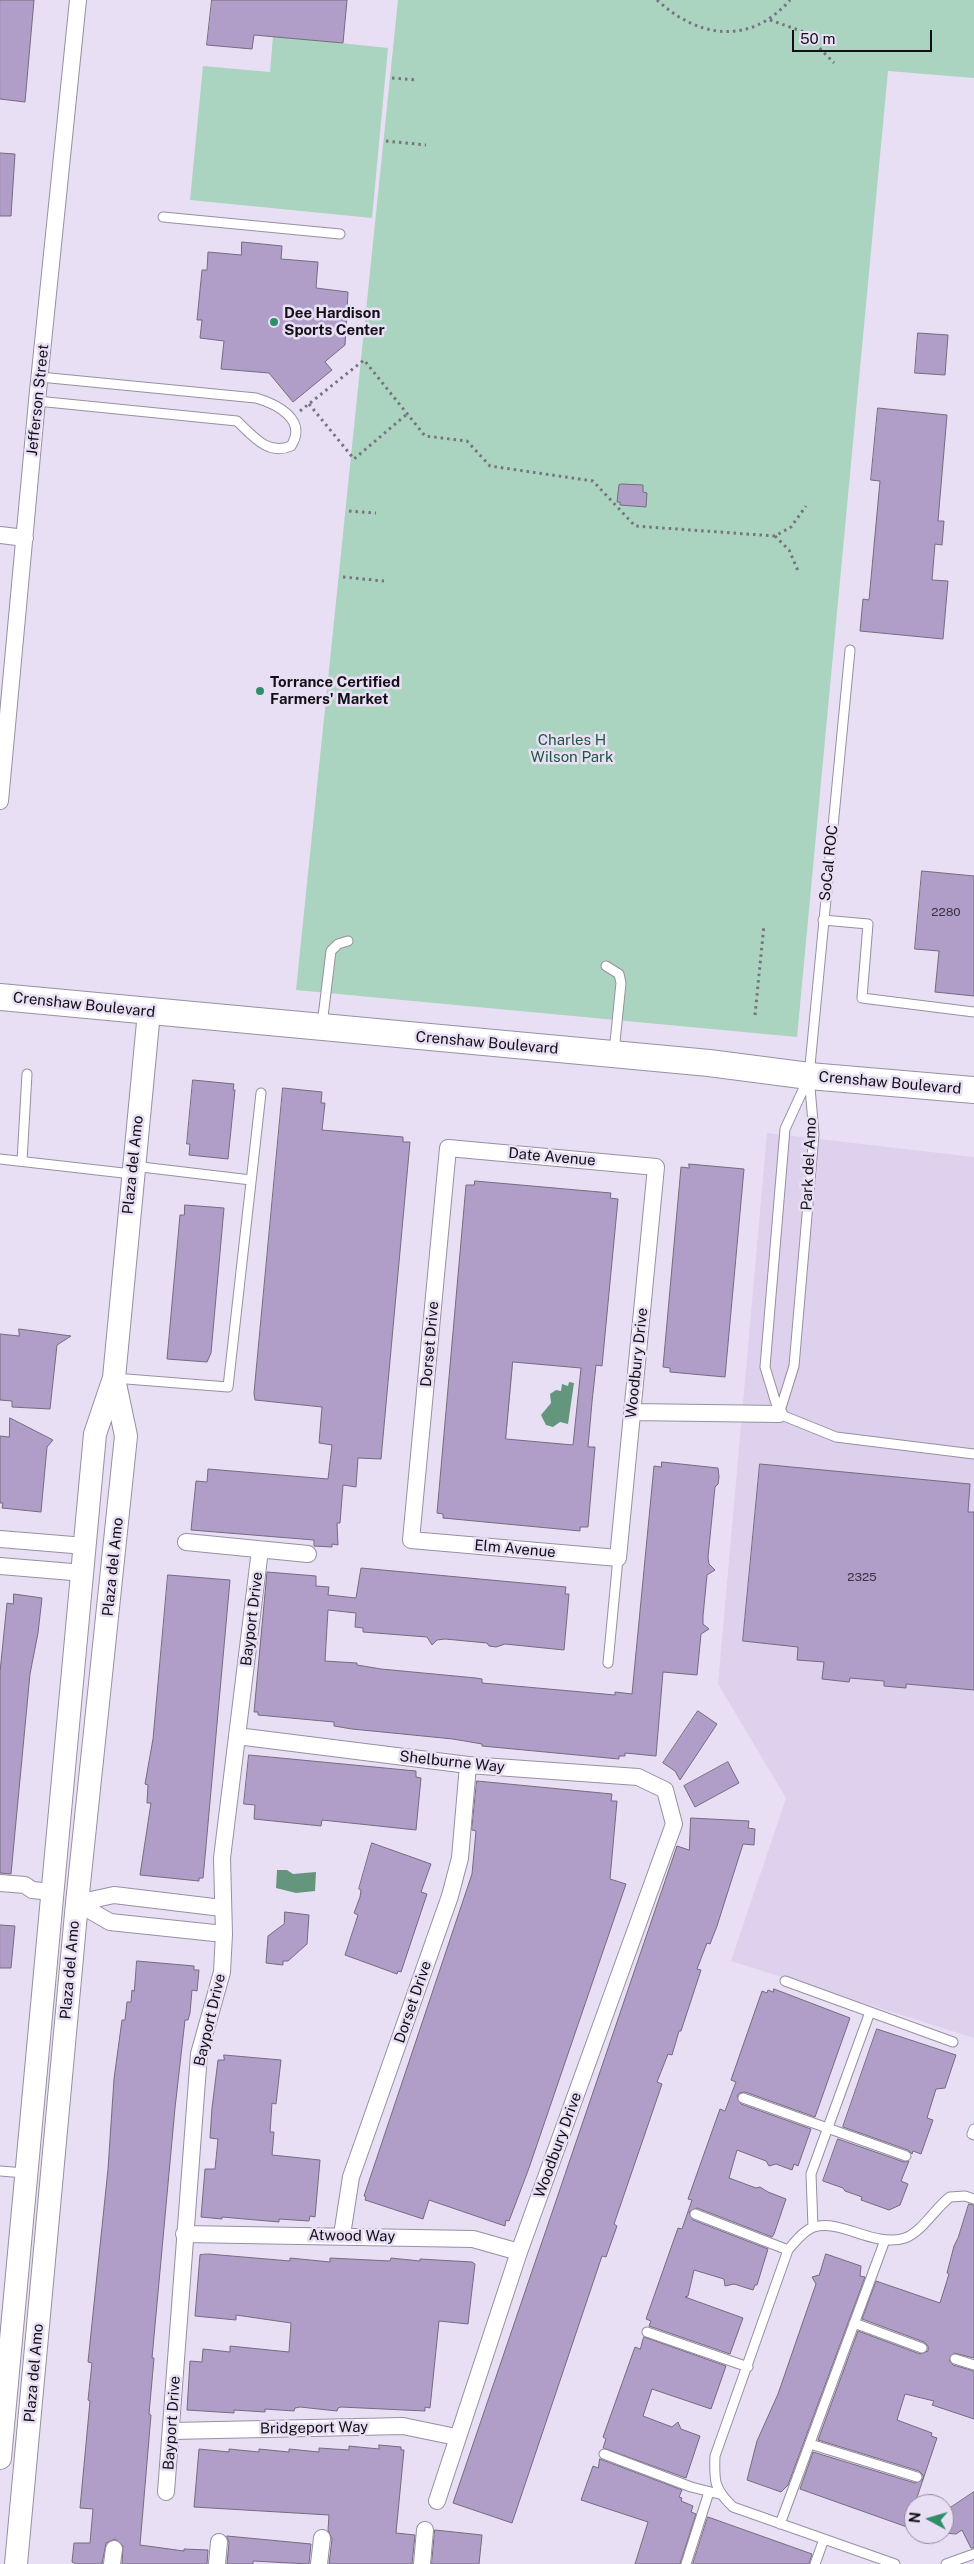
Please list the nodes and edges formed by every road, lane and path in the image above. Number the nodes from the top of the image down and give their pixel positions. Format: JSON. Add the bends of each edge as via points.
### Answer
{"nodes":[{"id":1,"x":78,"y":0,"type":"edge"},
{"id":2,"x":657,"y":0,"type":"edge"},
{"id":3,"x":790,"y":0,"type":"edge"},
{"id":4,"x":769,"y":20,"type":"junction"},
{"id":5,"x":834,"y":63,"type":"dead end"},
{"id":6,"x":392,"y":78,"type":"dead end"},
{"id":7,"x":418,"y":80,"type":"dead end"},
{"id":8,"x":386,"y":141,"type":"dead end"},
{"id":9,"x":426,"y":145,"type":"dead end"},
{"id":10,"x":163,"y":217,"type":"dead end"},
{"id":11,"x":340,"y":234,"type":"dead end"},
{"id":12,"x":40,"y":377,"type":"junction"},
{"id":13,"x":37,"y":401,"type":"junction"},
{"id":14,"x":309,"y":404,"type":"junction"},
{"id":15,"x":407,"y":414,"type":"junction"},
{"id":16,"x":291,"y":417,"type":"junction"},
{"id":17,"x":806,"y":506,"type":"dead end"},
{"id":18,"x":349,"y":510,"type":"dead end"},
{"id":19,"x":376,"y":513,"type":"dead end"},
{"id":20,"x":0,"y":535,"type":"edge"},
{"id":21,"x":775,"y":536,"type":"junction"},
{"id":22,"x":25,"y":538,"type":"junction"},
{"id":23,"x":799,"y":573,"type":"dead end"},
{"id":24,"x":343,"y":577,"type":"dead end"},
{"id":25,"x":384,"y":581,"type":"dead end"},
{"id":26,"x":850,"y":650,"type":"dead end"},
{"id":27,"x":0,"y":801,"type":"edge"},
{"id":28,"x":823,"y":920,"type":"junction"},
{"id":29,"x":764,"y":924,"type":"dead end"},
{"id":30,"x":348,"y":941,"type":"dead end"},
{"id":31,"x":606,"y":966,"type":"dead end"},
{"id":32,"x":0,"y":997,"type":"edge"},
{"id":33,"x":149,"y":1012,"type":"junction"},
{"id":34,"x":974,"y":1012,"type":"edge"},
{"id":35,"x":755,"y":1015,"type":"dead end"},
{"id":36,"x":322,"y":1028,"type":"junction"},
{"id":37,"x":614,"y":1055,"type":"junction"},
{"id":38,"x":27,"y":1074,"type":"dead end"},
{"id":39,"x":809,"y":1076,"type":"junction"},
{"id":40,"x":974,"y":1090,"type":"edge"},
{"id":41,"x":261,"y":1093,"type":"dead end"},
{"id":42,"x":448,"y":1148,"type":"joint"},
{"id":43,"x":0,"y":1159,"type":"edge"},
{"id":44,"x":22,"y":1162,"type":"junction"},
{"id":45,"x":656,"y":1167,"type":"joint"},
{"id":46,"x":133,"y":1170,"type":"junction"},
{"id":47,"x":251,"y":1180,"type":"junction"},
{"id":48,"x":114,"y":1378,"type":"junction"},
{"id":49,"x":632,"y":1412,"type":"junction"},
{"id":50,"x":779,"y":1414,"type":"junction"},
{"id":51,"x":974,"y":1454,"type":"edge"},
{"id":52,"x":0,"y":1540,"type":"edge"},
{"id":53,"x":411,"y":1540,"type":"joint"},
{"id":54,"x":186,"y":1542,"type":"dead end"},
{"id":55,"x":85,"y":1546,"type":"junction"},
{"id":56,"x":115,"y":1548,"type":"junction"},
{"id":57,"x":260,"y":1550,"type":"junction"},
{"id":58,"x":308,"y":1554,"type":"dead end"},
{"id":59,"x":618,"y":1558,"type":"junction"},
{"id":60,"x":0,"y":1566,"type":"edge"},
{"id":61,"x":84,"y":1573,"type":"junction"},
{"id":62,"x":608,"y":1663,"type":"dead end"},
{"id":63,"x":237,"y":1736,"type":"junction"},
{"id":64,"x":468,"y":1765,"type":"junction"},
{"id":65,"x":665,"y":1790,"type":"joint"},
{"id":66,"x":0,"y":1882,"type":"edge"},
{"id":67,"x":0,"y":1891,"type":"edge"},
{"id":68,"x":42,"y":1891,"type":"junction"},
{"id":69,"x":77,"y":1898,"type":"junction"},
{"id":70,"x":170,"y":1902,"type":"junction"},
{"id":71,"x":222,"y":1908,"type":"junction"},
{"id":72,"x":166,"y":1927,"type":"junction"},
{"id":73,"x":224,"y":1934,"type":"junction"},
{"id":74,"x":785,"y":1981,"type":"dead end"},
{"id":75,"x":870,"y":2012,"type":"junction"},
{"id":76,"x":953,"y":2042,"type":"dead end"},
{"id":77,"x":743,"y":2098,"type":"dead end"},
{"id":78,"x":828,"y":2128,"type":"junction"},
{"id":79,"x":974,"y":2129,"type":"edge"},
{"id":80,"x":974,"y":2135,"type":"edge"},
{"id":81,"x":906,"y":2156,"type":"dead end"},
{"id":82,"x":0,"y":2171,"type":"edge"},
{"id":83,"x":25,"y":2173,"type":"junction"},
{"id":84,"x":974,"y":2199,"type":"edge"},
{"id":85,"x":695,"y":2214,"type":"dead end"},
{"id":86,"x":813,"y":2227,"type":"junction"},
{"id":87,"x":184,"y":2234,"type":"junction"},
{"id":88,"x":342,"y":2235,"type":"junction"},
{"id":89,"x":885,"y":2240,"type":"junction"},
{"id":90,"x":788,"y":2250,"type":"junction"},
{"id":91,"x":519,"y":2252,"type":"junction"},
{"id":92,"x":854,"y":2323,"type":"junction"},
{"id":93,"x":647,"y":2332,"type":"dead end"},
{"id":94,"x":5,"y":2346,"type":"edge"},
{"id":95,"x":36,"y":2348,"type":"junction"},
{"id":96,"x":922,"y":2348,"type":"dead end"},
{"id":97,"x":955,"y":2359,"type":"dead end"},
{"id":98,"x":974,"y":2366,"type":"edge"},
{"id":99,"x":748,"y":2367,"type":"junction"},
{"id":100,"x":172,"y":2431,"type":"junction"},
{"id":101,"x":456,"y":2437,"type":"junction"},
{"id":102,"x":810,"y":2444,"type":"junction"},
{"id":103,"x":604,"y":2454,"type":"dead end"},
{"id":104,"x":0,"y":2458,"type":"edge"},
{"id":105,"x":917,"y":2477,"type":"dead end"},
{"id":106,"x":166,"y":2492,"type":"dead end"},
{"id":107,"x":709,"y":2492,"type":"junction"},
{"id":108,"x":719,"y":2494,"type":"junction"},
{"id":109,"x":437,"y":2501,"type":"dead end"},
{"id":110,"x":780,"y":2524,"type":"junction"},
{"id":111,"x":425,"y":2530,"type":"dead end"},
{"id":112,"x":322,"y":2538,"type":"dead end"},
{"id":113,"x":824,"y":2539,"type":"junction"},
{"id":114,"x":219,"y":2542,"type":"dead end"},
{"id":115,"x":972,"y":2556,"type":"edge"},
{"id":116,"x":16,"y":2564,"type":"edge"},
{"id":117,"x":217,"y":2564,"type":"edge"},
{"id":118,"x":319,"y":2564,"type":"edge"},
{"id":119,"x":422,"y":2564,"type":"edge"},
{"id":120,"x":686,"y":2564,"type":"edge"},
{"id":121,"x":815,"y":2564,"type":"edge"},
{"id":122,"x":894,"y":2564,"type":"edge"},
{"id":123,"x":946,"y":2564,"type":"edge"}],
"edges":[{"from":1,"to":12,"type":"street","name":"Jefferson Street"},
{"from":2,"to":4,"type":"path","via":[[690,24],[711,32],[734,31]]},
{"from":3,"to":4,"type":"path"},
{"from":4,"to":5,"type":"path","via":[[804,32]]},
{"from":6,"to":7,"type":"path"},
{"from":8,"to":9,"type":"path"},
{"from":10,"to":11,"type":"lane"},
{"from":12,"to":13,"type":"street","name":"Jefferson Street"},
{"from":12,"to":16,"type":"lane","via":[[256,398],[271,402]]},
{"from":13,"to":16,"type":"lane","via":[[237,421],[261,443],[275,450],[291,446],[296,438]]},
{"from":13,"to":22,"type":"street","name":"Jefferson Street"},
{"from":14,"to":15,"type":"path","via":[[364,360]]},
{"from":14,"to":15,"type":"path","via":[[354,459]]},
{"from":14,"to":16,"type":"path"},
{"from":15,"to":21,"type":"path","via":[[425,436],[468,441],[490,466],[593,481],[635,526]]},
{"from":17,"to":21,"type":"path","via":[[791,527]]},
{"from":18,"to":19,"type":"path"},
{"from":20,"to":22,"type":"street"},
{"from":21,"to":23,"type":"path","via":[[789,550]]},
{"from":22,"to":27,"type":"street","name":"Jefferson Street"},
{"from":24,"to":25,"type":"path"},
{"from":26,"to":28,"type":"lane","name":"SoCal ROC"},
{"from":28,"to":34,"type":"lane","via":[[868,924],[862,998]]},
{"from":28,"to":39,"type":"lane","name":"SoCal ROC"},
{"from":29,"to":35,"type":"path"},
{"from":30,"to":36,"type":"lane","via":[[338,944],[332,951]]},
{"from":31,"to":37,"type":"lane","via":[[619,974],[621,983]]},
{"from":32,"to":33,"type":"main road","name":"Crenshaw Boulevard"},
{"from":33,"to":36,"type":"main road","name":"Crenshaw Boulevard"},
{"from":33,"to":46,"type":"main road","name":"Plaza del Amo"},
{"from":36,"to":37,"type":"main road","name":"Crenshaw Boulevard"},
{"from":37,"to":39,"type":"main road","name":"Crenshaw Boulevard"},
{"from":38,"to":44,"type":"lane"},
{"from":39,"to":40,"type":"main road","name":"Crenshaw Boulevard"},
{"from":39,"to":50,"type":"lane","name":"Park del Amo","via":[[814,1134],[794,1366]]},
{"from":39,"to":50,"type":"lane","name":"Park del Amo","via":[[785,1130],[765,1366]]},
{"from":41,"to":47,"type":"lane"},
{"from":42,"to":45,"type":"street","name":"Date Avenue"},
{"from":42,"to":53,"type":"street","name":"Dorset Drive"},
{"from":43,"to":44,"type":"lane"},
{"from":44,"to":46,"type":"lane"},
{"from":45,"to":49,"type":"street","name":"Woodbury Drive"},
{"from":46,"to":47,"type":"lane"},
{"from":46,"to":48,"type":"main road","name":"Plaza del Amo"},
{"from":47,"to":48,"type":"lane","via":[[228,1387]]},
{"from":48,"to":55,"type":"main road","name":"Plaza del Amo","via":[[95,1434]]},
{"from":48,"to":56,"type":"main road","name":"Plaza del Amo","via":[[126,1436]]},
{"from":49,"to":50,"type":"street"},
{"from":49,"to":59,"type":"street","name":"Woodbury Drive"},
{"from":50,"to":51,"type":"lane","via":[[836,1437]]},
{"from":52,"to":55,"type":"street"},
{"from":53,"to":59,"type":"street","name":"Elm Avenue"},
{"from":54,"to":57,"type":"street"},
{"from":55,"to":56,"type":"main road"},
{"from":55,"to":61,"type":"main road","name":"Plaza del Amo"},
{"from":56,"to":69,"type":"main road","name":"Plaza del Amo"},
{"from":57,"to":58,"type":"street"},
{"from":57,"to":63,"type":"street","name":"Bayport Drive"},
{"from":59,"to":62,"type":"lane"},
{"from":60,"to":61,"type":"street"},
{"from":61,"to":68,"type":"main road","name":"Plaza del Amo"},
{"from":63,"to":64,"type":"street","name":"Shelburne Way"},
{"from":63,"to":71,"type":"street","name":"Bayport Drive","via":[[222,1858]]},
{"from":64,"to":65,"type":"street","name":"Shelburne Way","via":[[638,1777]]},
{"from":64,"to":88,"type":"street","name":"Dorset Drive","via":[[460,1858],[450,1896],[351,2177]]},
{"from":65,"to":91,"type":"street","name":"Woodbury Drive","via":[[674,1824]]},
{"from":66,"to":68,"type":"street"},
{"from":67,"to":68,"type":"street","via":[[26,1894]]},
{"from":68,"to":69,"type":"main road"},
{"from":68,"to":83,"type":"main road","name":"Plaza del Amo"},
{"from":69,"to":70,"type":"street","via":[[114,1895]]},
{"from":69,"to":72,"type":"street","via":[[110,1922]]},
{"from":69,"to":95,"type":"main road","name":"Plaza del Amo"},
{"from":70,"to":71,"type":"street"},
{"from":70,"to":72,"type":"street"},
{"from":71,"to":73,"type":"street","name":"Bayport Drive"},
{"from":72,"to":73,"type":"street"},
{"from":73,"to":87,"type":"street","name":"Bayport Drive","via":[[222,1972],[199,2054]]},
{"from":74,"to":75,"type":"lane"},
{"from":75,"to":76,"type":"lane"},
{"from":75,"to":78,"type":"lane"},
{"from":77,"to":78,"type":"lane"},
{"from":78,"to":81,"type":"lane"},
{"from":78,"to":86,"type":"lane","via":[[811,2174]]},
{"from":79,"to":80,"type":"lane"},
{"from":82,"to":83,"type":"lane"},
{"from":83,"to":94,"type":"main road","name":"Plaza del Amo"},
{"from":84,"to":89,"type":"lane","via":[[950,2197],[912,2234]]},
{"from":85,"to":90,"type":"lane"},
{"from":86,"to":89,"type":"lane","via":[[826,2226]]},
{"from":86,"to":90,"type":"lane"},
{"from":87,"to":88,"type":"street","name":"Atwood Way"},
{"from":87,"to":100,"type":"street","name":"Bayport Drive"},
{"from":88,"to":91,"type":"street","name":"Atwood Way","via":[[473,2239]]},
{"from":89,"to":92,"type":"lane"},
{"from":90,"to":99,"type":"lane"},
{"from":91,"to":101,"type":"street","name":"Woodbury Drive"},
{"from":92,"to":96,"type":"lane"},
{"from":92,"to":102,"type":"lane"},
{"from":93,"to":99,"type":"lane"},
{"from":94,"to":95,"type":"main road"},
{"from":94,"to":104,"type":"main road","name":"Plaza del Amo"},
{"from":95,"to":116,"type":"main road","name":"Plaza del Amo"},
{"from":97,"to":98,"type":"lane"},
{"from":99,"to":108,"type":"lane","via":[[716,2456],[714,2478]]},
{"from":100,"to":101,"type":"street","name":"Bridgeport Way","via":[[403,2426]]},
{"from":100,"to":106,"type":"street","name":"Bayport Drive"},
{"from":101,"to":109,"type":"street","name":"Woodbury Drive"},
{"from":102,"to":105,"type":"lane"},
{"from":102,"to":110,"type":"lane"},
{"from":103,"to":107,"type":"lane"},
{"from":107,"to":108,"type":"lane"},
{"from":107,"to":120,"type":"lane"},
{"from":108,"to":110,"type":"lane","via":[[733,2507]]},
{"from":110,"to":113,"type":"lane"},
{"from":111,"to":119,"type":"street"},
{"from":112,"to":118,"type":"street"},
{"from":113,"to":121,"type":"lane"},
{"from":113,"to":122,"type":"lane"},
{"from":114,"to":117,"type":"street"},
{"from":115,"to":123,"type":"lane"}]}
